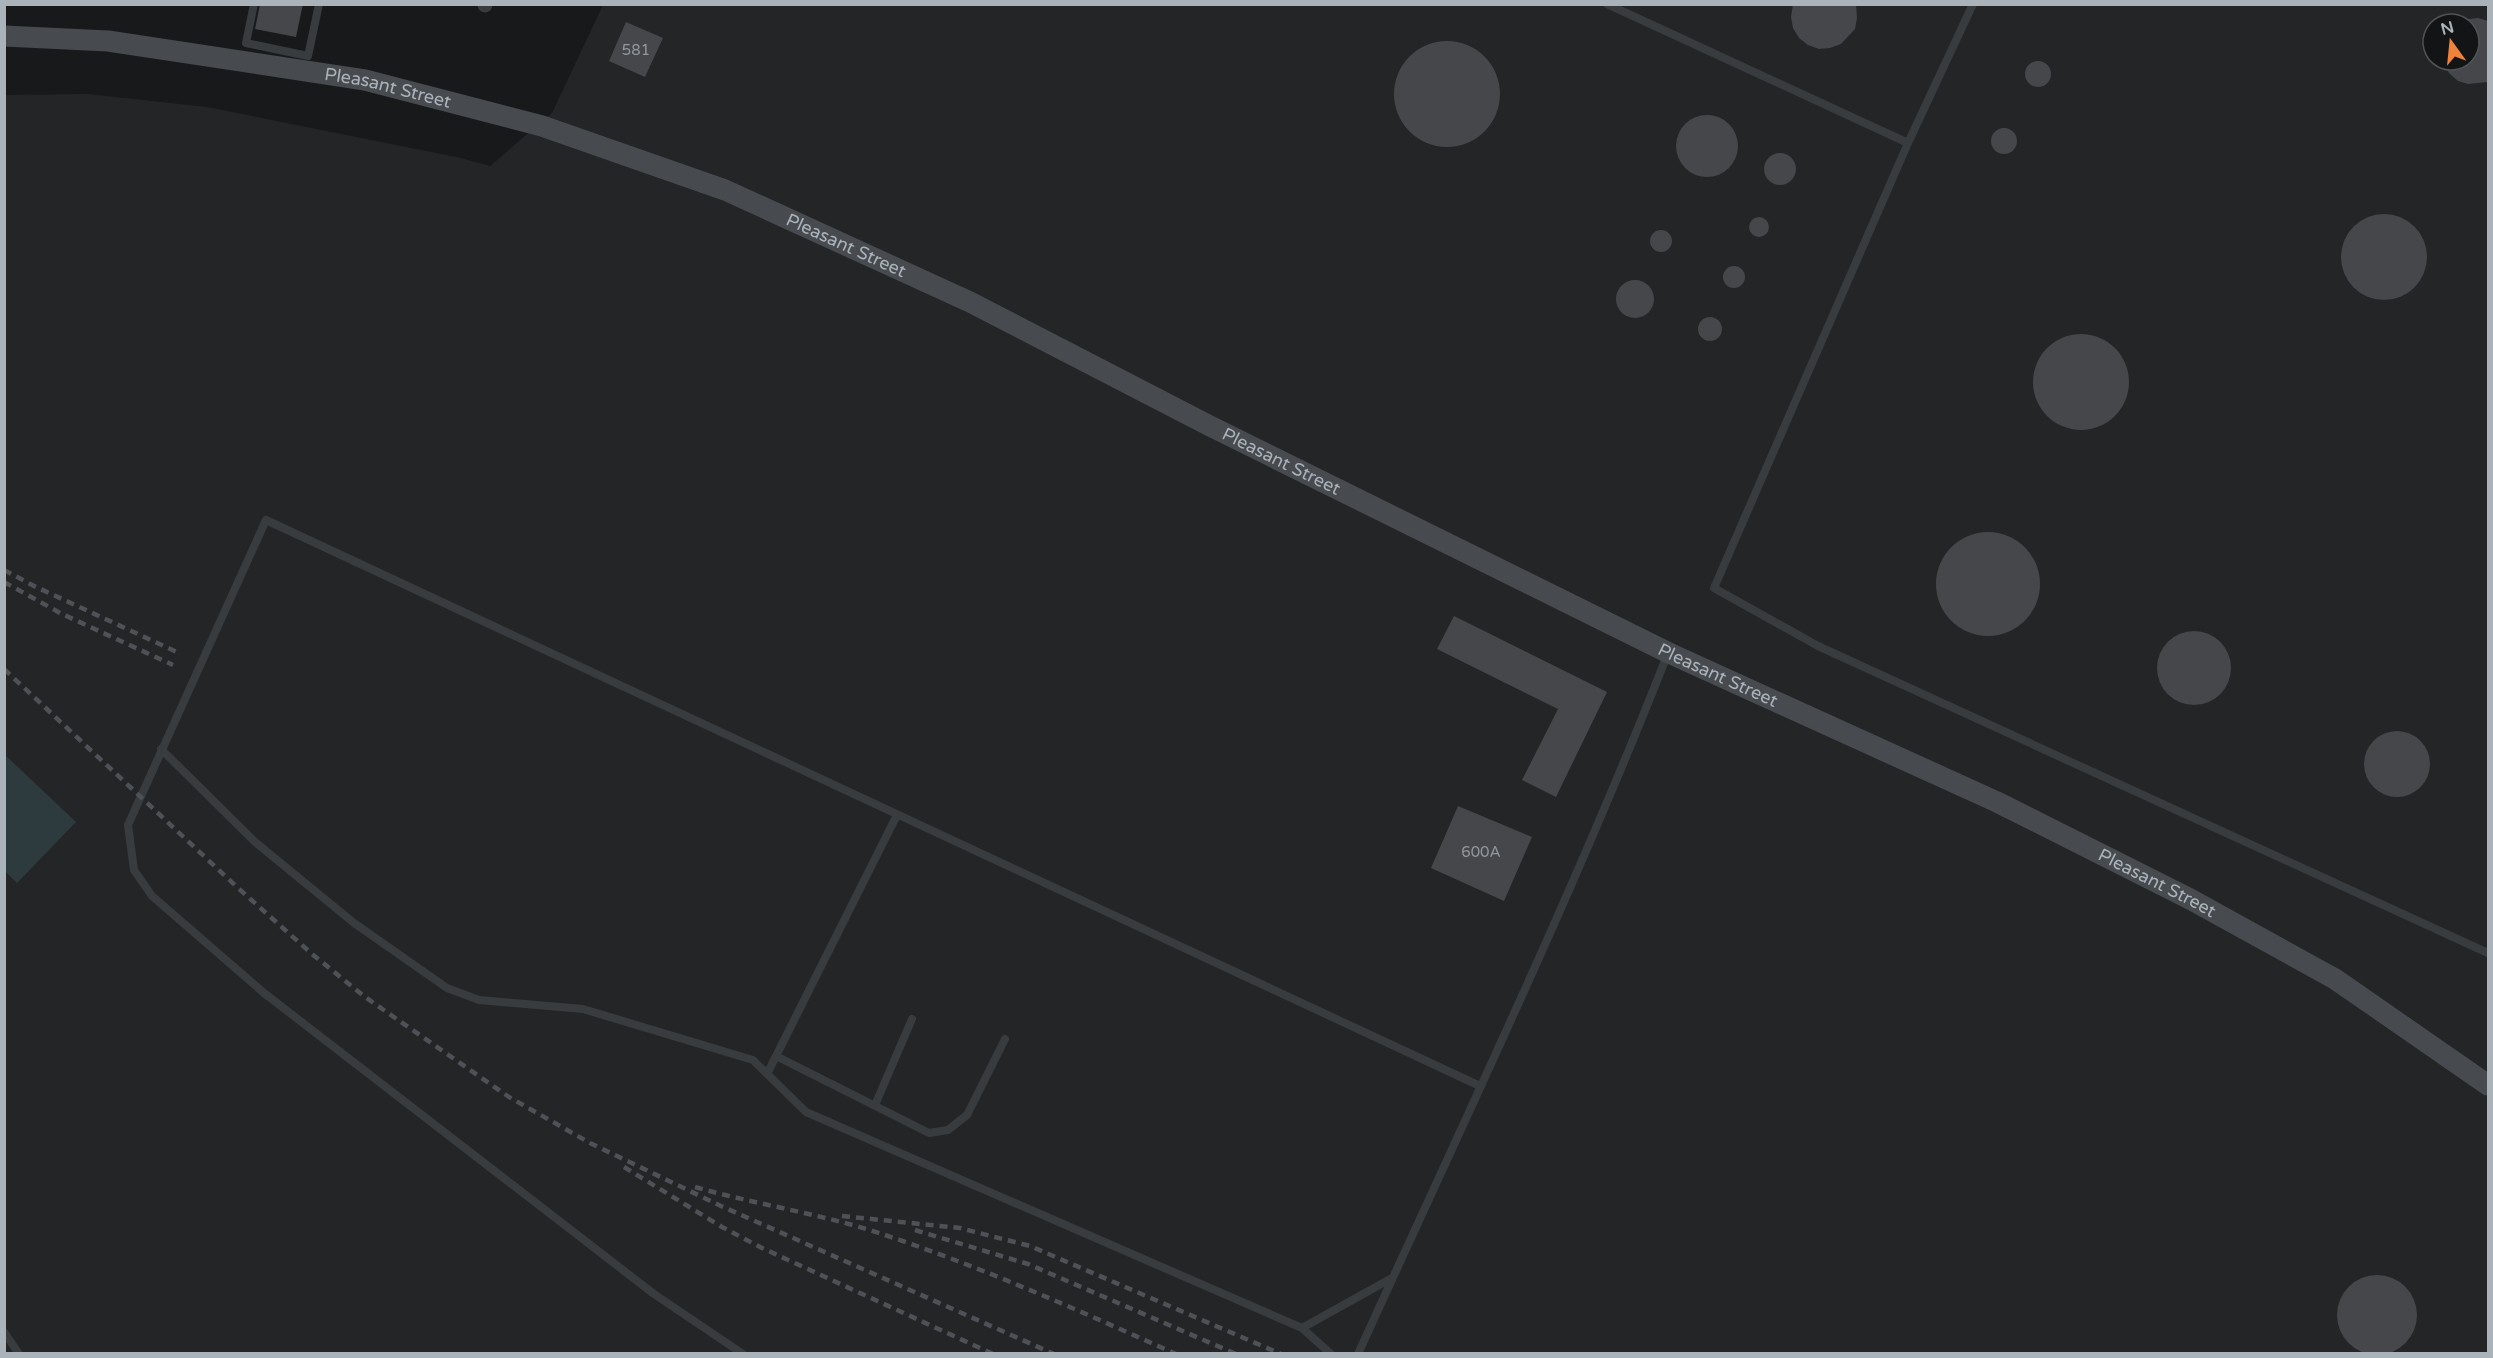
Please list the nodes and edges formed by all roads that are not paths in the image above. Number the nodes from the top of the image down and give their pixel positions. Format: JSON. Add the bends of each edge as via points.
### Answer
{"nodes":[{"id":1,"x":254,"y":4,"type":"edge"},
{"id":2,"x":319,"y":4,"type":"edge"},
{"id":3,"x":1607,"y":4,"type":"edge"},
{"id":4,"x":1973,"y":4,"type":"edge"},
{"id":5,"x":4,"y":36,"type":"edge"},
{"id":6,"x":284,"y":59,"type":"junction"},
{"id":7,"x":1908,"y":142,"type":"junction"},
{"id":8,"x":1669,"y":653,"type":"junction"},
{"id":9,"x":161,"y":749,"type":"junction"},
{"id":10,"x":897,"y":815,"type":"junction"},
{"id":11,"x":2488,"y":952,"type":"edge"},
{"id":12,"x":912,"y":1019,"type":"dead end"},
{"id":13,"x":1005,"y":1039,"type":"dead end"},
{"id":14,"x":776,"y":1056,"type":"junction"},
{"id":15,"x":767,"y":1074,"type":"junction"},
{"id":16,"x":2488,"y":1085,"type":"edge"},
{"id":17,"x":1480,"y":1086,"type":"junction"},
{"id":18,"x":874,"y":1105,"type":"junction"},
{"id":19,"x":1392,"y":1278,"type":"junction"},
{"id":20,"x":1302,"y":1328,"type":"junction"},
{"id":21,"x":4,"y":1332,"type":"edge"},
{"id":22,"x":19,"y":1353,"type":"edge"},
{"id":23,"x":743,"y":1353,"type":"edge"},
{"id":24,"x":1331,"y":1353,"type":"edge"},
{"id":25,"x":1358,"y":1353,"type":"edge"}],
"edges":[{"from":1,"to":6,"type":"lane","via":[[246,43]]},
{"from":2,"to":6,"type":"lane","via":[[308,56]]},
{"from":3,"to":7,"type":"lane"},
{"from":4,"to":7,"type":"lane"},
{"from":5,"to":6,"type":"main road","name":"Pleasant Street","via":[[108,41]]},
{"from":6,"to":8,"type":"main road","name":"Pleasant Street","via":[[542,126],[725,190],[970,302],[1210,426]]},
{"from":7,"to":11,"type":"lane","via":[[1714,588],[1818,646]]},
{"from":8,"to":16,"type":"main road","name":"Pleasant Street","via":[[1997,802],[2190,898],[2335,979]]},
{"from":8,"to":17,"type":"lane"},
{"from":9,"to":10,"type":"lane","via":[[266,520]]},
{"from":9,"to":15,"type":"lane","via":[[254,841],[354,923],[447,988],[478,1000],[583,1009],[753,1060]]},
{"from":9,"to":23,"type":"lane","via":[[128,825],[134,870],[152,896],[264,993],[626,1273]]},
{"from":10,"to":14,"type":"lane"},
{"from":10,"to":17,"type":"lane"},
{"from":12,"to":18,"type":"lane"},
{"from":13,"to":18,"type":"lane","via":[[967,1115],[948,1130],[929,1132]]},
{"from":14,"to":15,"type":"lane"},
{"from":14,"to":18,"type":"lane"},
{"from":15,"to":20,"type":"lane","via":[[806,1112]]},
{"from":17,"to":19,"type":"lane"},
{"from":19,"to":20,"type":"lane"},
{"from":19,"to":25,"type":"lane"},
{"from":20,"to":24,"type":"lane"},
{"from":21,"to":22,"type":"lane"}]}
